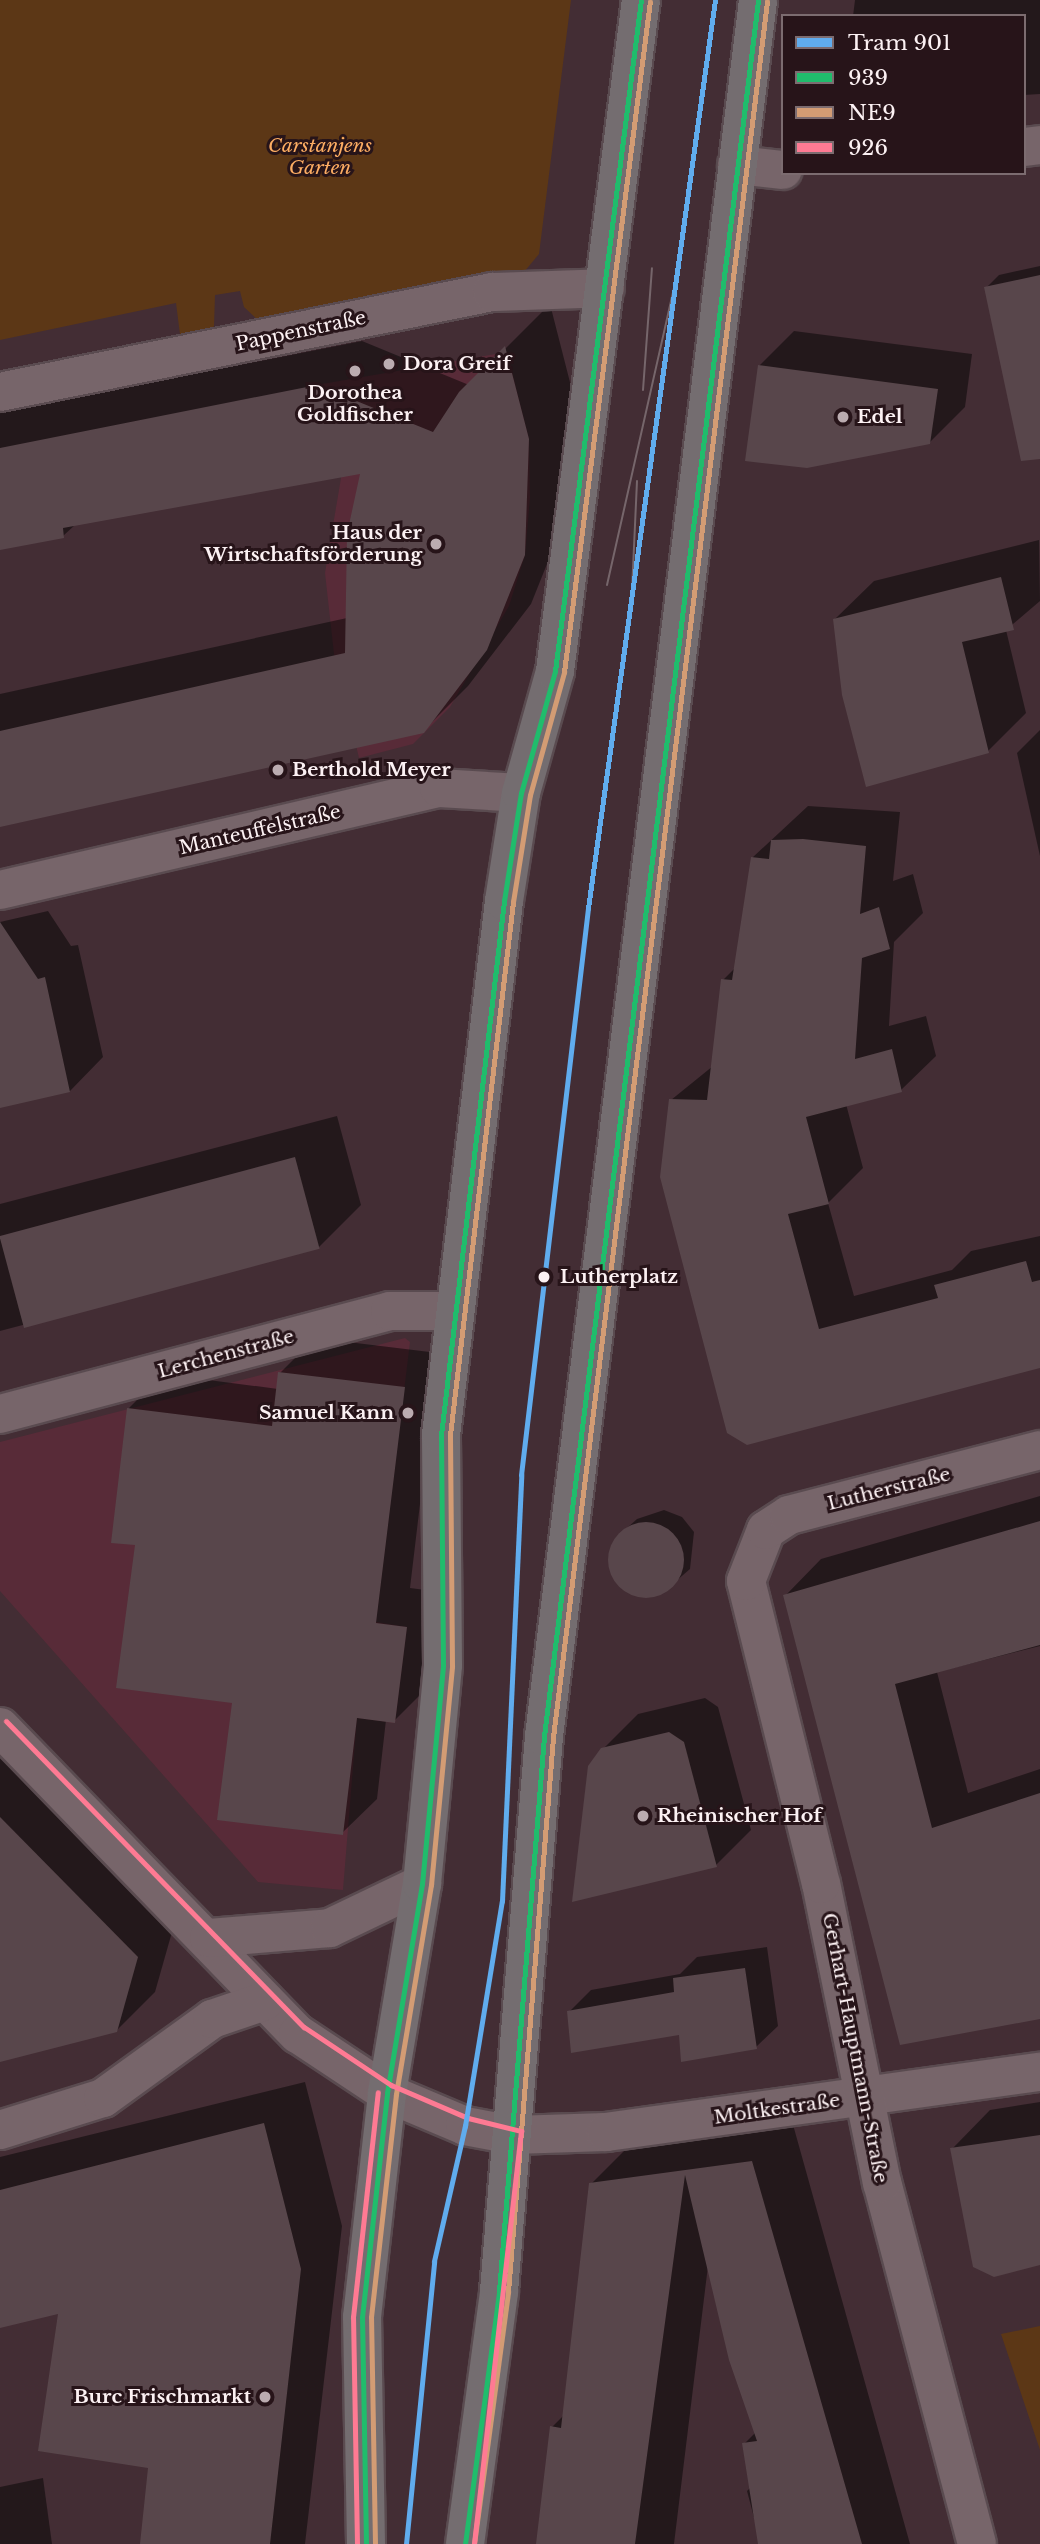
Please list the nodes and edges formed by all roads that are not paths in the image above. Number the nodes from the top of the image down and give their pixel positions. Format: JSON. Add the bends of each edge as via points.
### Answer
{"nodes":[{"id":1,"x":641,"y":0,"type":"edge"},
{"id":2,"x":758,"y":0,"type":"edge"},
{"id":3,"x":737,"y":165,"type":"junction"},
{"id":4,"x":781,"y":170,"type":"edge"},
{"id":5,"x":604,"y":288,"type":"junction"},
{"id":6,"x":0,"y":392,"type":"edge"},
{"id":7,"x":521,"y":793,"type":"junction"},
{"id":8,"x":0,"y":890,"type":"edge"},
{"id":9,"x":455,"y":1311,"type":"junction"},
{"id":10,"x":0,"y":1414,"type":"edge"},
{"id":11,"x":1040,"y":1450,"type":"edge"},
{"id":12,"x":754,"y":1552,"type":"joint"},
{"id":13,"x":0,"y":1727,"type":"edge"},
{"id":14,"x":422,"y":1884,"type":"junction"},
{"id":15,"x":209,"y":1938,"type":"junction"},
{"id":16,"x":234,"y":1966,"type":"junction"},
{"id":17,"x":265,"y":2001,"type":"junction"},
{"id":18,"x":212,"y":2018,"type":"junction"},
{"id":19,"x":1040,"y":2072,"type":"edge"},
{"id":20,"x":387,"y":2093,"type":"junction"},
{"id":21,"x":868,"y":2095,"type":"junction"},
{"id":22,"x":0,"y":2130,"type":"edge"},
{"id":23,"x":513,"y":2135,"type":"junction"},
{"id":24,"x":366,"y":2544,"type":"edge"},
{"id":25,"x":465,"y":2544,"type":"edge"},
{"id":26,"x":977,"y":2544,"type":"edge"}],
"edges":[{"from":1,"to":5,"type":"main road"},
{"from":2,"to":3,"type":"main road"},
{"from":3,"to":4,"type":"street"},
{"from":3,"to":23,"type":"main road","via":[[544,1736]]},
{"from":5,"to":6,"type":"street","name":"Pappenstraße","via":[[560,286],[492,292]]},
{"from":5,"to":7,"type":"main road","via":[[555,671]]},
{"from":7,"to":8,"type":"street","name":"Manteuffelstraße","via":[[439,788]]},
{"from":7,"to":9,"type":"main road"},
{"from":9,"to":10,"type":"street","name":"Lerchenstraße","via":[[390,1311]]},
{"from":9,"to":14,"type":"main road","via":[[439,1464],[443,1665]]},
{"from":11,"to":12,"type":"street","name":"Lutherstraße","via":[[789,1515],[766,1530]]},
{"from":12,"to":21,"type":"street","name":"Gerhart-Hauptmann-Straße","via":[[746,1581]]},
{"from":13,"to":15,"type":"street","name":"Moltkestraße"},
{"from":14,"to":15,"type":"street","via":[[330,1928]]},
{"from":14,"to":20,"type":"main road"},
{"from":15,"to":16,"type":"street","name":"Moltkestraße"},
{"from":16,"to":17,"type":"street","name":"Moltkestraße"},
{"from":16,"to":18,"type":"street","via":[[227,1995]]},
{"from":17,"to":18,"type":"street"},
{"from":17,"to":20,"type":"street","name":"Moltkestraße","via":[[318,2049]]},
{"from":18,"to":22,"type":"street","via":[[103,2098]]},
{"from":19,"to":21,"type":"street","name":"Moltkestraße"},
{"from":20,"to":23,"type":"street","name":"Moltkestraße","via":[[465,2126]]},
{"from":20,"to":24,"type":"main road","via":[[362,2317]]},
{"from":21,"to":23,"type":"street","name":"Moltkestraße","via":[[606,2132]]},
{"from":21,"to":26,"type":"street","name":"Gerhart-Hauptmann-Straße","via":[[882,2183]]},
{"from":23,"to":25,"type":"main road"}]}
